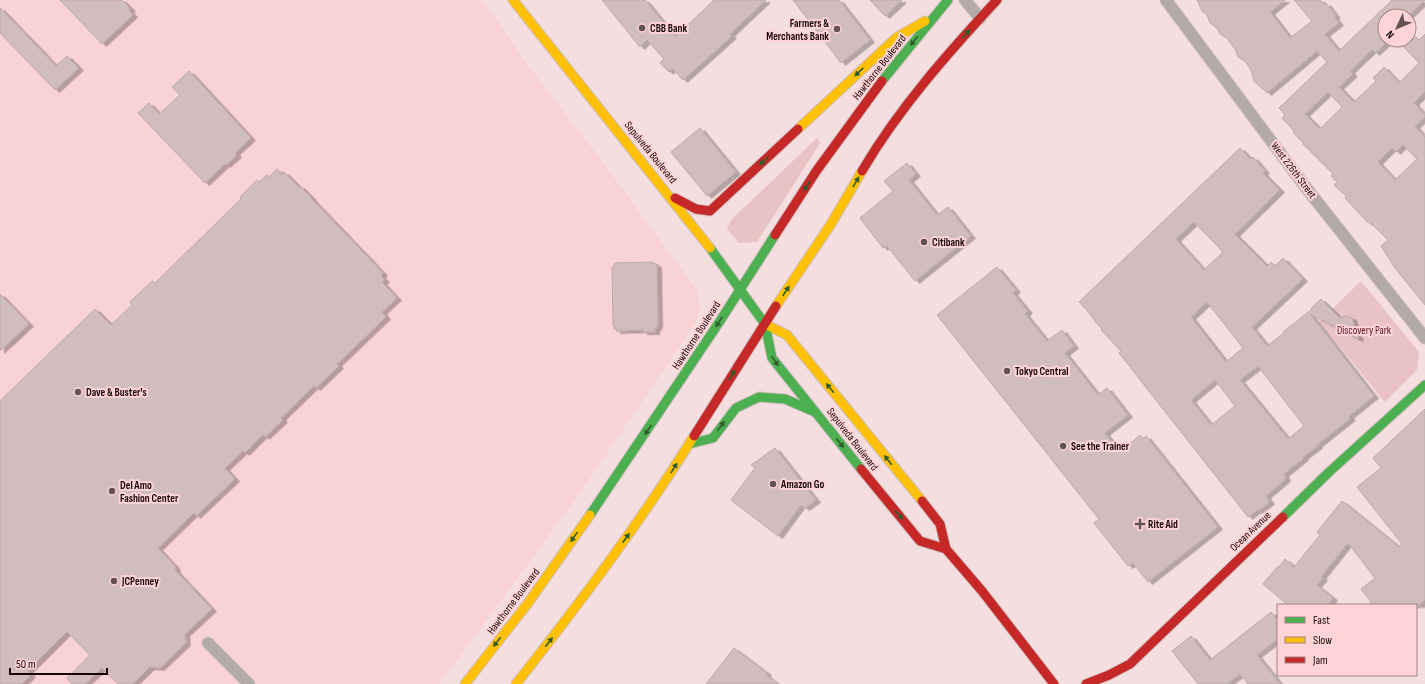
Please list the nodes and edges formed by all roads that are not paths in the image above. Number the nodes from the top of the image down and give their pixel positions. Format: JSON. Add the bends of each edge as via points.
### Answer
{"nodes":[{"id":1,"x":512,"y":0,"type":"edge"},
{"id":2,"x":948,"y":0,"type":"edge"},
{"id":3,"x":965,"y":0,"type":"edge"},
{"id":4,"x":997,"y":0,"type":"edge"},
{"id":5,"x":1166,"y":0,"type":"edge"},
{"id":6,"x":934,"y":16,"type":"junction"},
{"id":7,"x":980,"y":18,"type":"junction"},
{"id":8,"x":670,"y":195,"type":"junction"},
{"id":9,"x":740,"y":288,"type":"junction"},
{"id":10,"x":765,"y":324,"type":"junction"},
{"id":11,"x":1425,"y":338,"type":"edge"},
{"id":12,"x":1425,"y":385,"type":"edge"},
{"id":13,"x":816,"y":412,"type":"junction"},
{"id":14,"x":689,"y":444,"type":"junction"},
{"id":15,"x":946,"y":549,"type":"junction"},
{"id":16,"x":208,"y":643,"type":"dead end"},
{"id":17,"x":248,"y":684,"type":"edge"},
{"id":18,"x":465,"y":684,"type":"edge"},
{"id":19,"x":516,"y":684,"type":"edge"},
{"id":20,"x":1054,"y":684,"type":"edge"},
{"id":21,"x":1086,"y":684,"type":"edge"}],
"edges":[{"from":1,"to":8,"type":"main road","name":"Sepulveda Boulevard"},
{"from":2,"to":6,"type":"main road","name":"Hawthorne Boulevard"},
{"from":3,"to":7,"type":"street"},
{"from":4,"to":7,"type":"main road"},
{"from":5,"to":11,"type":"street","name":"West 226th Street","via":[[1311,194]]},
{"from":6,"to":8,"type":"main road","one_way":true,"via":[[896,38],[710,211],[697,210]]},
{"from":6,"to":9,"type":"main road","name":"Hawthorne Boulevard","one_way":true,"via":[[893,66],[817,170]]},
{"from":10,"to":7,"type":"main road","one_way":true,"via":[[831,224],[878,144]]},
{"from":8,"to":9,"type":"main road","name":"Sepulveda Boulevard"},
{"from":9,"to":10,"type":"main road","name":"Sepulveda Boulevard"},
{"from":9,"to":18,"type":"main road","name":"Hawthorne Boulevard","one_way":true,"via":[[613,482],[528,603]]},
{"from":10,"to":13,"type":"main road","name":"Sepulveda Boulevard","one_way":true,"via":[[772,358]]},
{"from":14,"to":10,"type":"main road","one_way":true},
{"from":15,"to":10,"type":"main road","name":"Sepulveda Boulevard","one_way":true,"via":[[940,524],[787,335]]},
{"from":12,"to":21,"type":"main road","name":"Ocean Avenue","via":[[1328,473],[1130,664]]},
{"from":14,"to":13,"type":"main road","one_way":true,"via":[[713,438],[736,408],[758,397],[785,399]]},
{"from":13,"to":15,"type":"main road","name":"Sepulveda Boulevard","one_way":true,"via":[[920,540]]},
{"from":19,"to":14,"type":"main road","one_way":true,"via":[[577,606],[664,485]]},
{"from":15,"to":20,"type":"main road","name":"Sepulveda Boulevard"},
{"from":16,"to":17,"type":"street"}]}
